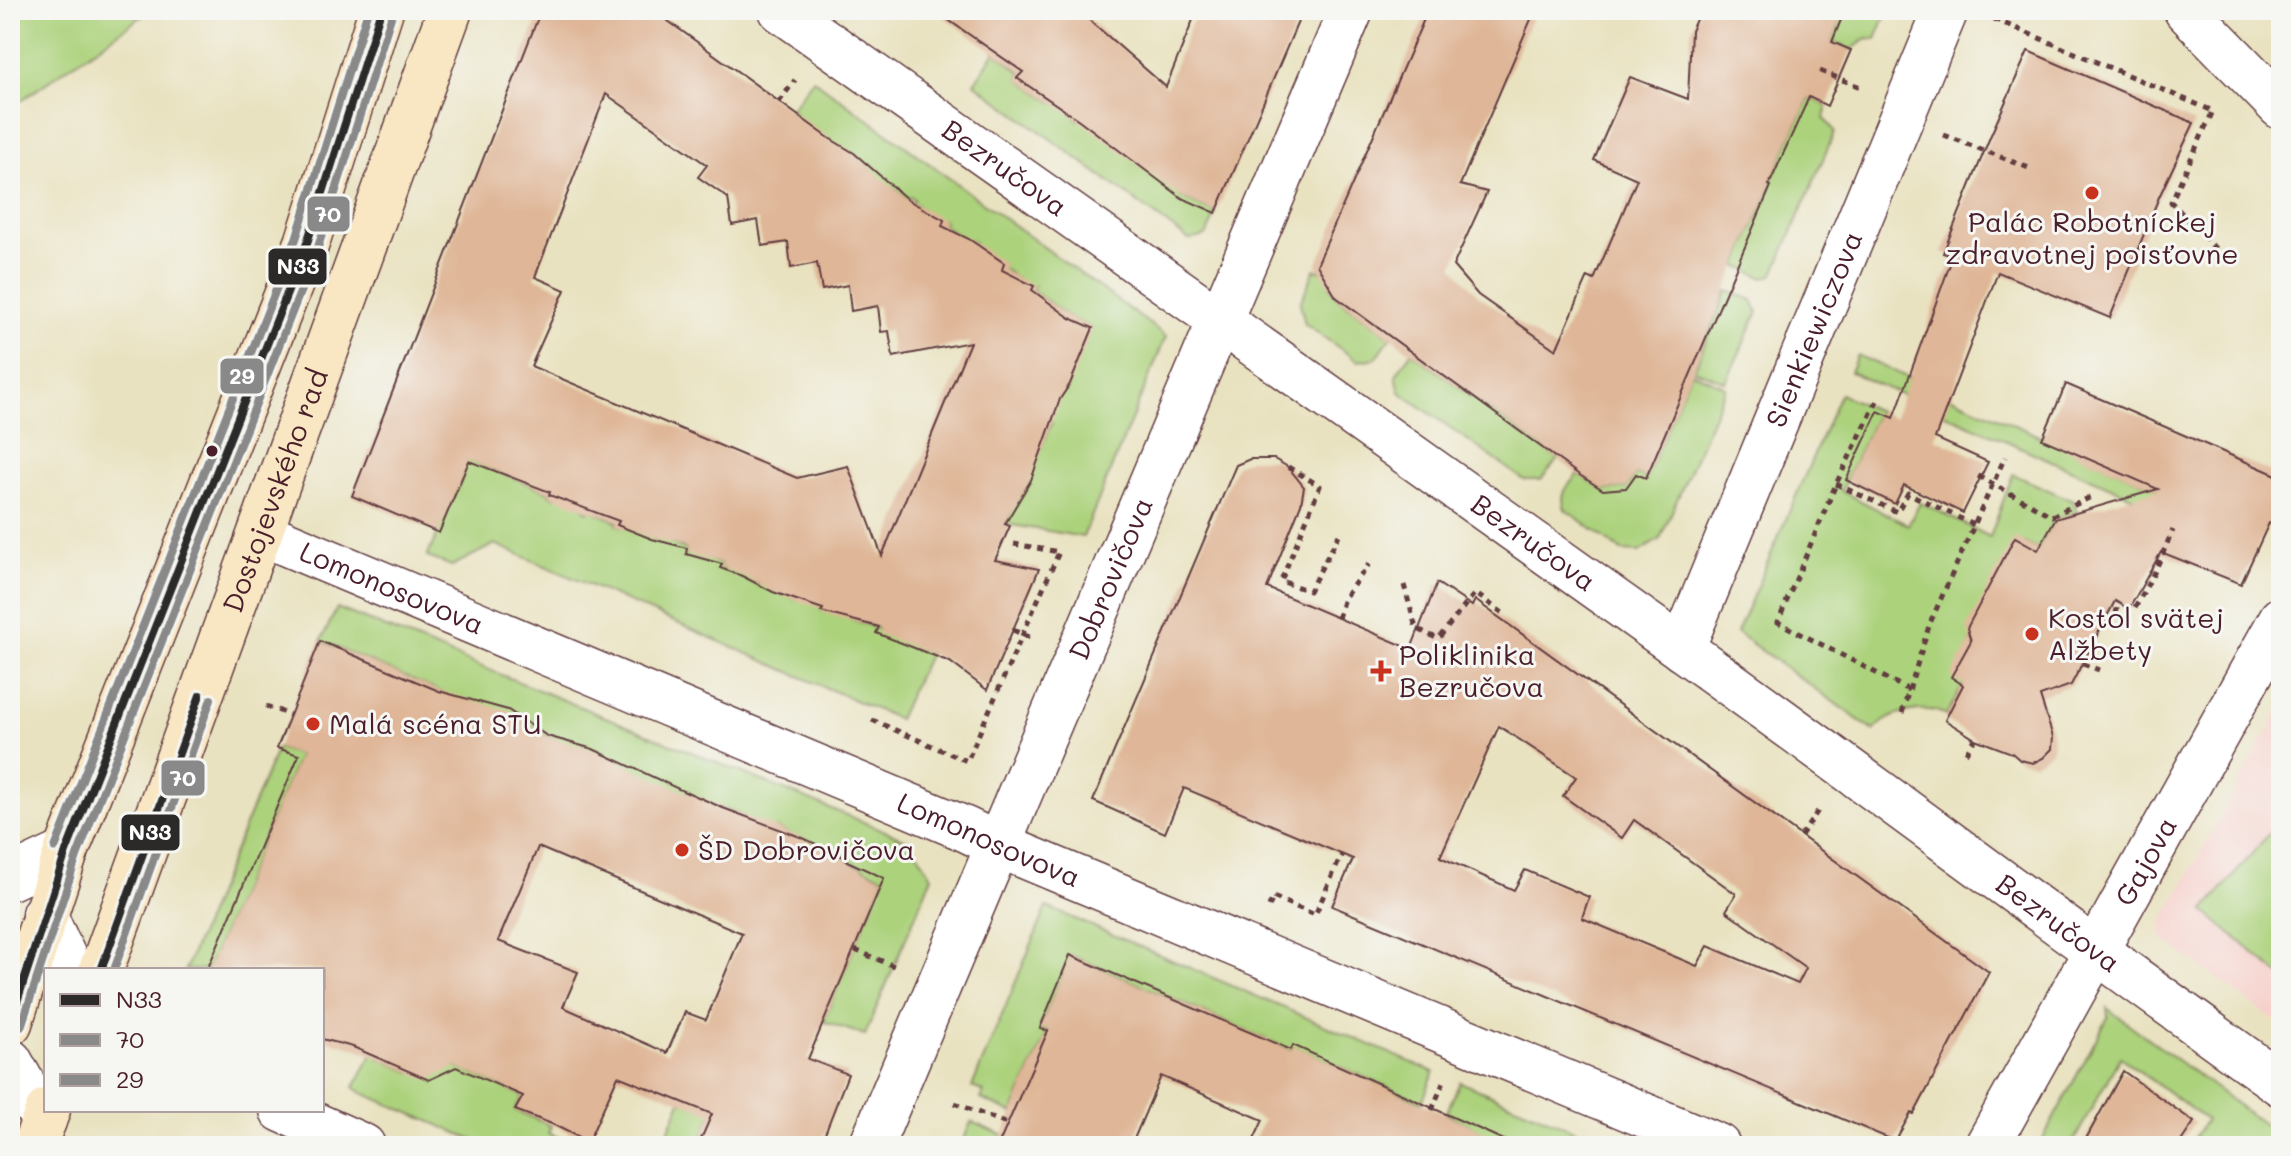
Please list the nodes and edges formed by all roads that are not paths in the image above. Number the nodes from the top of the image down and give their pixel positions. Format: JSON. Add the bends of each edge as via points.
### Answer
{"nodes":[{"id":1,"x":381,"y":10,"type":"edge"},
{"id":2,"x":450,"y":10,"type":"edge"},
{"id":3,"x":781,"y":10,"type":"edge"},
{"id":4,"x":1351,"y":10,"type":"edge"},
{"id":5,"x":1946,"y":10,"type":"edge"},
{"id":6,"x":2186,"y":10,"type":"edge"},
{"id":7,"x":2281,"y":107,"type":"edge"},
{"id":8,"x":1218,"y":321,"type":"junction"},
{"id":9,"x":261,"y":533,"type":"junction"},
{"id":10,"x":2281,"y":619,"type":"edge"},
{"id":11,"x":1682,"y":649,"type":"junction"},
{"id":12,"x":998,"y":845,"type":"junction"},
{"id":13,"x":66,"y":852,"type":"junction"},
{"id":14,"x":10,"y":878,"type":"edge"},
{"id":15,"x":44,"y":914,"type":"junction"},
{"id":16,"x":2095,"y":953,"type":"junction"},
{"id":17,"x":69,"y":968,"type":"edge"},
{"id":18,"x":102,"y":968,"type":"edge"},
{"id":19,"x":10,"y":1023,"type":"edge"},
{"id":20,"x":10,"y":1061,"type":"edge"},
{"id":21,"x":2281,"y":1084,"type":"edge"},
{"id":22,"x":286,"y":1112,"type":"edge"},
{"id":23,"x":42,"y":1126,"type":"edge"},
{"id":24,"x":363,"y":1146,"type":"edge"},
{"id":25,"x":871,"y":1146,"type":"edge"},
{"id":26,"x":1718,"y":1146,"type":"edge"},
{"id":27,"x":1987,"y":1146,"type":"edge"}],
"edges":[{"from":1,"to":13,"type":"main road","via":[[307,243]]},
{"from":2,"to":9,"type":"main road","name":"Dostojevského rad"},
{"from":3,"to":8,"type":"street","name":"Bezručova"},
{"from":4,"to":8,"type":"street","name":"Dobrovičova"},
{"from":5,"to":11,"type":"street","name":"Sienkiewiczova"},
{"from":6,"to":7,"type":"street"},
{"from":8,"to":11,"type":"street","name":"Bezručova"},
{"from":8,"to":12,"type":"street","name":"Dobrovičova"},
{"from":9,"to":12,"type":"street","name":"Lomonosovova"},
{"from":9,"to":18,"type":"main road","name":"Dostojevského rad"},
{"from":10,"to":16,"type":"street","name":"Gajova"},
{"from":11,"to":16,"type":"street","name":"Bezručova"},
{"from":12,"to":25,"type":"street","name":"Dobrovičova"},
{"from":12,"to":26,"type":"street","name":"Lomonosovova"},
{"from":13,"to":14,"type":"street"},
{"from":13,"to":15,"type":"main road"},
{"from":15,"to":17,"type":"street"},
{"from":15,"to":19,"type":"main road"},
{"from":16,"to":21,"type":"street","name":"Bezručova"},
{"from":16,"to":27,"type":"street","name":"Gajova"},
{"from":20,"to":23,"type":"street"},
{"from":22,"to":24,"type":"street"}]}
